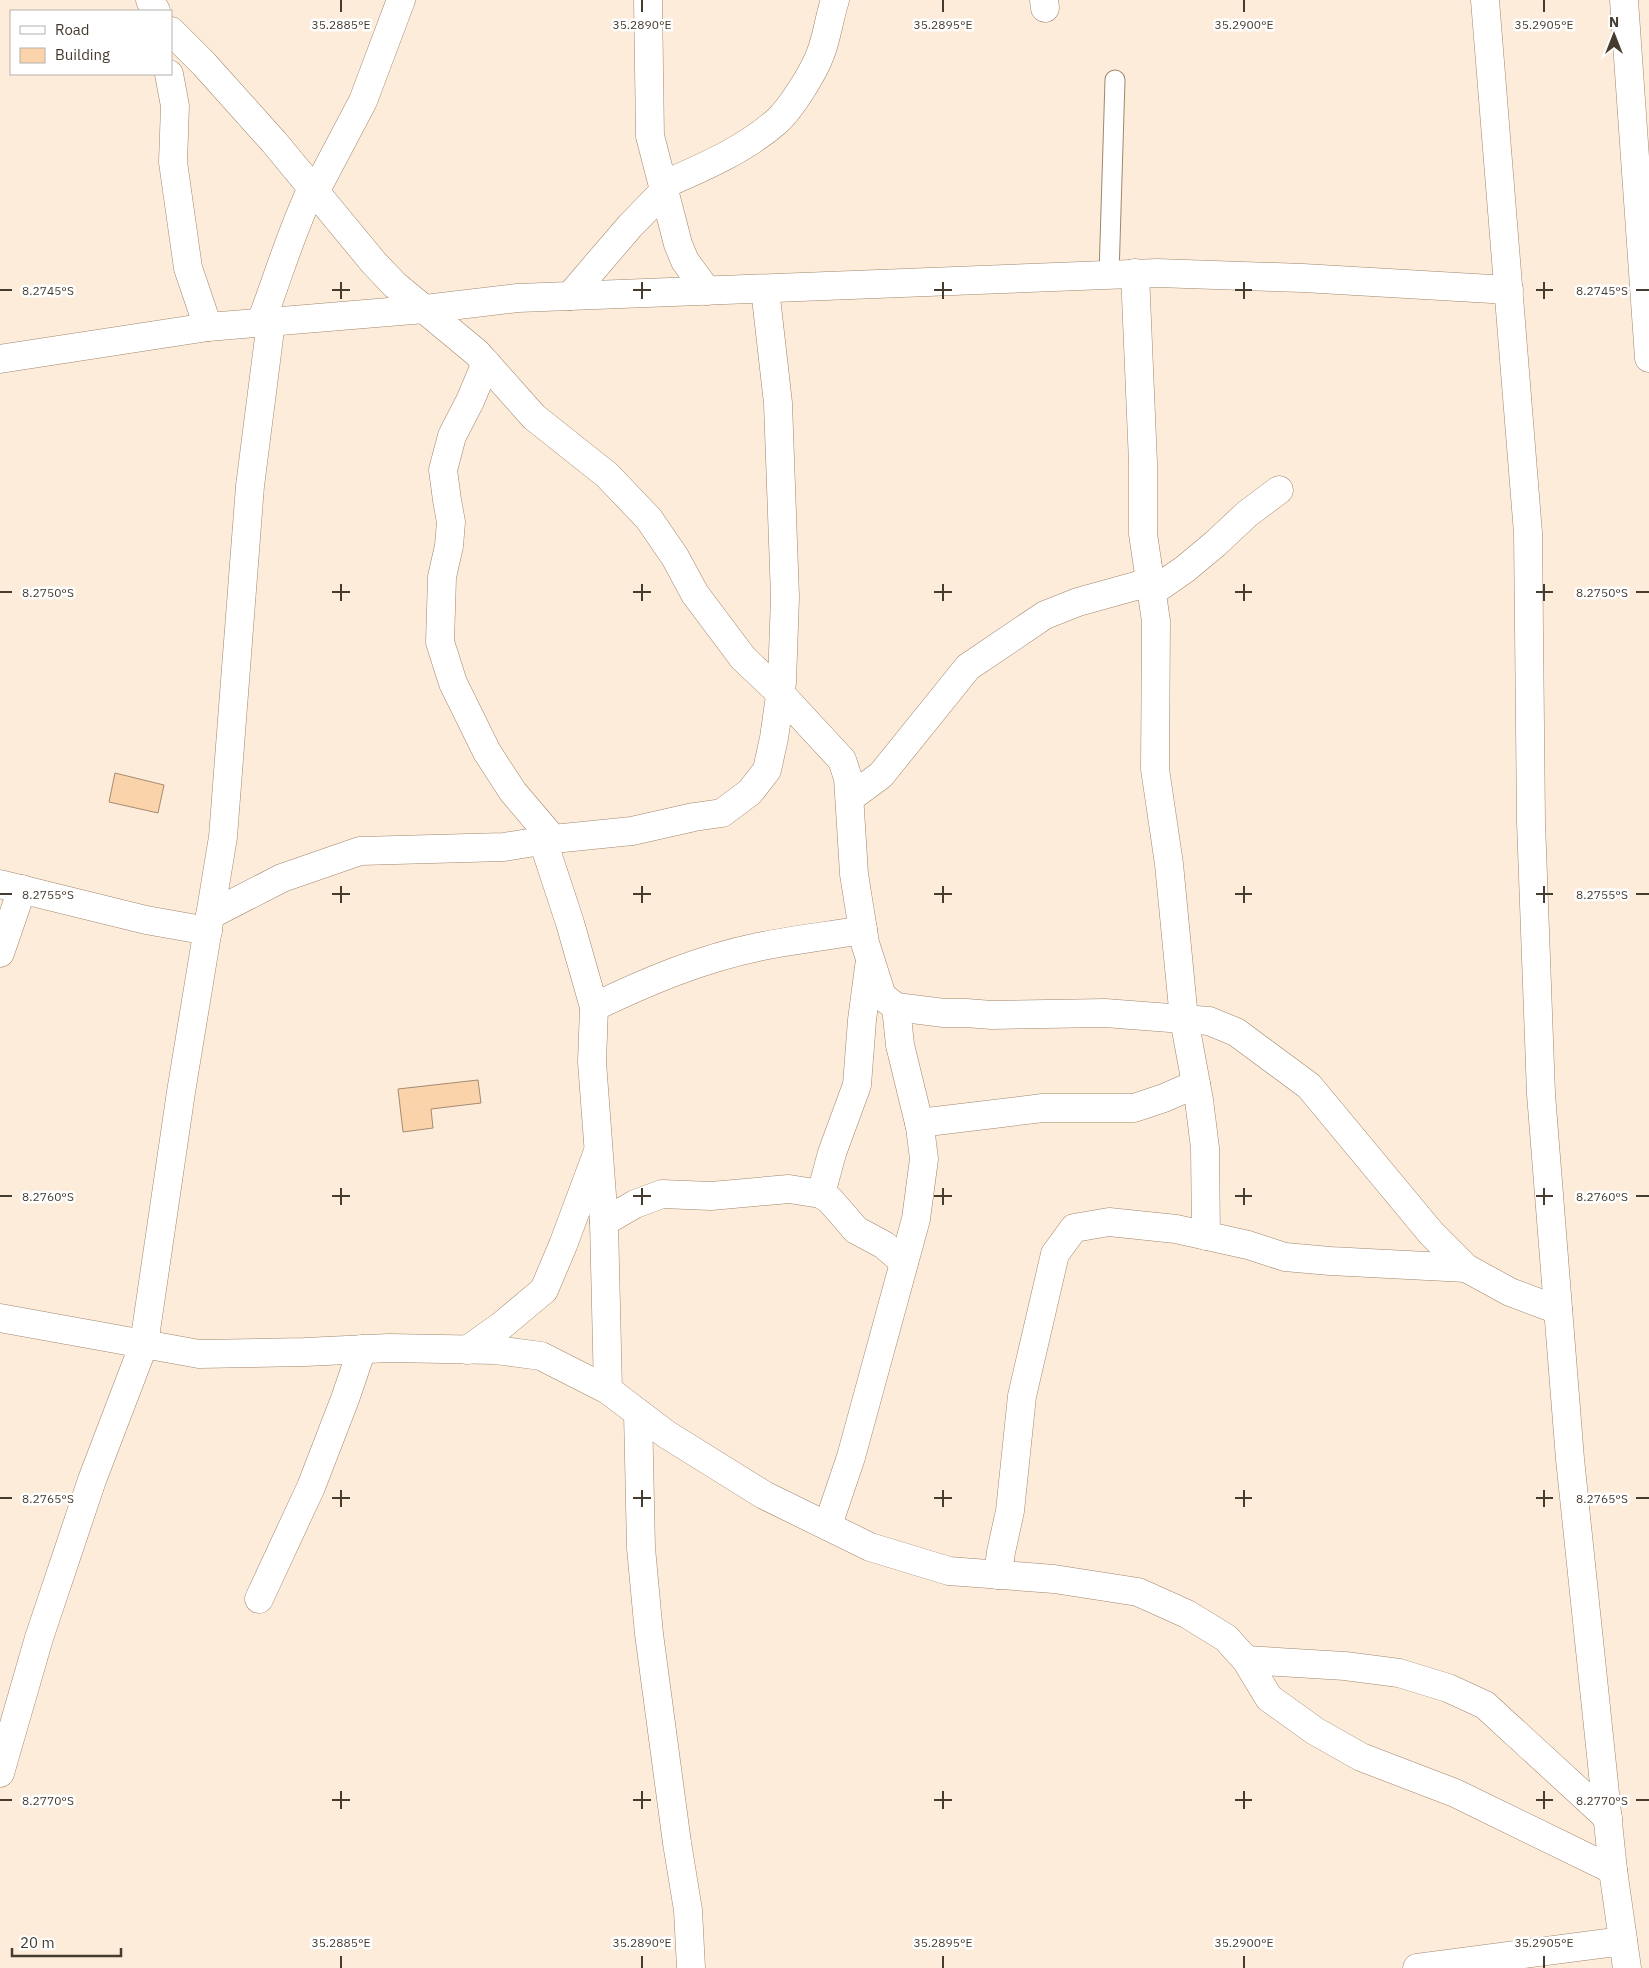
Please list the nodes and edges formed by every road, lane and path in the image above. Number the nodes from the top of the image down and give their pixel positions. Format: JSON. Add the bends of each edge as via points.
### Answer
{"nodes":[{"id":1,"x":401,"y":0,"type":"edge"},
{"id":2,"x":648,"y":0,"type":"edge"},
{"id":3,"x":835,"y":0,"type":"edge"},
{"id":4,"x":1485,"y":0,"type":"edge"},
{"id":5,"x":1624,"y":0,"type":"edge"},
{"id":6,"x":172,"y":32,"type":"edge"},
{"id":7,"x":169,"y":75,"type":"edge"},
{"id":8,"x":1115,"y":80,"type":"dead end"},
{"id":9,"x":664,"y":188,"type":"junction"},
{"id":10,"x":314,"y":190,"type":"junction"},
{"id":11,"x":1122,"y":274,"type":"junction"},
{"id":12,"x":765,"y":289,"type":"junction"},
{"id":13,"x":1509,"y":290,"type":"junction"},
{"id":14,"x":707,"y":291,"type":"junction"},
{"id":15,"x":570,"y":296,"type":"junction"},
{"id":16,"x":426,"y":309,"type":"junction"},
{"id":17,"x":266,"y":322,"type":"junction"},
{"id":18,"x":208,"y":327,"type":"junction"},
{"id":19,"x":1649,"y":358,"type":"edge"},
{"id":20,"x":0,"y":359,"type":"edge"},
{"id":21,"x":486,"y":363,"type":"junction"},
{"id":22,"x":1279,"y":490,"type":"dead end"},
{"id":23,"x":1151,"y":587,"type":"junction"},
{"id":24,"x":780,"y":692,"type":"junction"},
{"id":25,"x":850,"y":798,"type":"junction"},
{"id":26,"x":548,"y":840,"type":"junction"},
{"id":27,"x":11,"y":887,"type":"edge"},
{"id":28,"x":209,"y":923,"type":"junction"},
{"id":29,"x":863,"y":930,"type":"junction"},
{"id":30,"x":0,"y":954,"type":"edge"},
{"id":31,"x":870,"y":960,"type":"junction"},
{"id":32,"x":594,"y":1007,"type":"junction"},
{"id":33,"x":896,"y":1007,"type":"junction"},
{"id":34,"x":1184,"y":1019,"type":"junction"},
{"id":35,"x":1196,"y":1084,"type":"junction"},
{"id":36,"x":919,"y":1123,"type":"junction"},
{"id":37,"x":599,"y":1147,"type":"junction"},
{"id":38,"x":821,"y":1194,"type":"junction"},
{"id":39,"x":604,"y":1222,"type":"junction"},
{"id":40,"x":1206,"y":1236,"type":"junction"},
{"id":41,"x":904,"y":1262,"type":"junction"},
{"id":42,"x":1466,"y":1268,"type":"junction"},
{"id":43,"x":1558,"y":1310,"type":"junction"},
{"id":44,"x":0,"y":1318,"type":"edge"},
{"id":45,"x":144,"y":1344,"type":"junction"},
{"id":46,"x":362,"y":1349,"type":"junction"},
{"id":47,"x":467,"y":1350,"type":"junction"},
{"id":48,"x":608,"y":1390,"type":"junction"},
{"id":49,"x":638,"y":1413,"type":"junction"},
{"id":50,"x":828,"y":1525,"type":"junction"},
{"id":51,"x":998,"y":1575,"type":"junction"},
{"id":52,"x":259,"y":1599,"type":"dead end"},
{"id":53,"x":1246,"y":1660,"type":"junction"},
{"id":54,"x":0,"y":1773,"type":"edge"},
{"id":55,"x":1608,"y":1818,"type":"junction"},
{"id":56,"x":1613,"y":1870,"type":"junction"},
{"id":57,"x":1623,"y":1941,"type":"junction"},
{"id":58,"x":691,"y":1968,"type":"edge"},
{"id":59,"x":1417,"y":1968,"type":"edge"},
{"id":60,"x":1627,"y":1968,"type":"edge"}],
"edges":[{"from":1,"to":10,"type":"street","via":[[363,101]]},
{"from":2,"to":9,"type":"street","via":[[650,136]]},
{"from":3,"to":9,"type":"street","via":[[820,55],[800,91],[777,121],[740,147]]},
{"from":4,"to":13,"type":"street"},
{"from":5,"to":19,"type":"street"},
{"from":6,"to":10,"type":"street","via":[[227,89]]},
{"from":7,"to":18,"type":"street","via":[[175,106],[173,162],[188,268]]},
{"from":8,"to":11,"type":"lane"},
{"from":9,"to":14,"type":"street","via":[[685,261]]},
{"from":9,"to":15,"type":"street"},
{"from":10,"to":16,"type":"street","via":[[395,286]]},
{"from":10,"to":17,"type":"street","via":[[296,222]]},
{"from":11,"to":12,"type":"street"},
{"from":11,"to":13,"type":"street","via":[[1303,278]]},
{"from":11,"to":23,"type":"street","via":[[1143,463],[1143,534]]},
{"from":12,"to":14,"type":"street"},
{"from":12,"to":24,"type":"street","via":[[778,403],[785,596]]},
{"from":13,"to":43,"type":"street","via":[[1528,532],[1531,822],[1542,1094]]},
{"from":14,"to":15,"type":"street"},
{"from":15,"to":16,"type":"street","via":[[518,298]]},
{"from":16,"to":17,"type":"street"},
{"from":16,"to":21,"type":"street"},
{"from":17,"to":18,"type":"street"},
{"from":17,"to":28,"type":"street","via":[[223,837]]},
{"from":18,"to":20,"type":"street"},
{"from":21,"to":24,"type":"street","via":[[534,416],[607,474],[649,519],[695,594],[743,658]]},
{"from":21,"to":26,"type":"street","via":[[452,436],[444,470],[451,522],[442,577],[440,642],[453,684],[487,752]]},
{"from":22,"to":23,"type":"street","via":[[1185,569]]},
{"from":23,"to":25,"type":"street","via":[[1078,602],[1045,615],[968,667],[881,775]]},
{"from":23,"to":34,"type":"street","via":[[1156,621],[1155,769],[1169,864]]},
{"from":24,"to":25,"type":"street","via":[[842,760]]},
{"from":24,"to":26,"type":"street","via":[[767,770],[750,792],[722,813],[632,831]]},
{"from":25,"to":29,"type":"street","via":[[854,874]]},
{"from":26,"to":28,"type":"street","via":[[504,847],[360,851],[282,878]]},
{"from":26,"to":32,"type":"street"},
{"from":27,"to":28,"type":"street","via":[[146,920]]},
{"from":27,"to":30,"type":"street"},
{"from":28,"to":45,"type":"street"},
{"from":29,"to":31,"type":"street"},
{"from":29,"to":32,"type":"street","via":[[717,957],[648,981]]},
{"from":31,"to":33,"type":"street","via":[[882,996]]},
{"from":31,"to":38,"type":"street","via":[[857,1085]]},
{"from":32,"to":37,"type":"street","via":[[592,1062]]},
{"from":33,"to":34,"type":"street","via":[[944,1013],[1105,1013]]},
{"from":33,"to":36,"type":"street","via":[[900,1045]]},
{"from":34,"to":35,"type":"street"},
{"from":34,"to":42,"type":"street","via":[[1209,1021],[1236,1032],[1309,1086],[1431,1232]]},
{"from":35,"to":36,"type":"street","via":[[1134,1108],[1043,1108]]},
{"from":35,"to":40,"type":"street","via":[[1204,1148]]},
{"from":36,"to":41,"type":"street","via":[[924,1159],[916,1219]]},
{"from":37,"to":39,"type":"street"},
{"from":37,"to":47,"type":"street","via":[[544,1290]]},
{"from":38,"to":39,"type":"street","via":[[789,1189],[711,1196],[662,1194],[635,1204]]},
{"from":38,"to":41,"type":"street","via":[[856,1230],[884,1245]]},
{"from":39,"to":48,"type":"street"},
{"from":40,"to":42,"type":"street","via":[[1285,1257]]},
{"from":40,"to":51,"type":"street","via":[[1176,1229],[1110,1222],[1074,1228],[1055,1254],[1022,1396],[1010,1511]]},
{"from":41,"to":50,"type":"street","via":[[851,1457]]},
{"from":42,"to":43,"type":"street","via":[[1510,1292]]},
{"from":43,"to":55,"type":"street","via":[[1570,1459]]},
{"from":44,"to":45,"type":"street"},
{"from":45,"to":46,"type":"street","via":[[199,1354]]},
{"from":45,"to":54,"type":"street","via":[[92,1480],[39,1638]]},
{"from":46,"to":47,"type":"street"},
{"from":46,"to":52,"type":"street","via":[[310,1487]]},
{"from":47,"to":48,"type":"street","via":[[541,1356]]},
{"from":48,"to":49,"type":"street"},
{"from":49,"to":50,"type":"street","via":[[764,1495]]},
{"from":49,"to":58,"type":"street","via":[[641,1548],[649,1634],[688,1910]]},
{"from":50,"to":51,"type":"street","via":[[870,1547],[949,1571]]},
{"from":51,"to":53,"type":"street","via":[[1054,1579],[1138,1592],[1186,1614],[1226,1638]]},
{"from":53,"to":55,"type":"street","via":[[1399,1673],[1448,1688],[1485,1705]]},
{"from":53,"to":56,"type":"street","via":[[1269,1698],[1315,1731],[1361,1757],[1455,1793]]},
{"from":55,"to":56,"type":"street"},
{"from":56,"to":57,"type":"street"},
{"from":57,"to":59,"type":"street"},
{"from":57,"to":60,"type":"street"}]}
